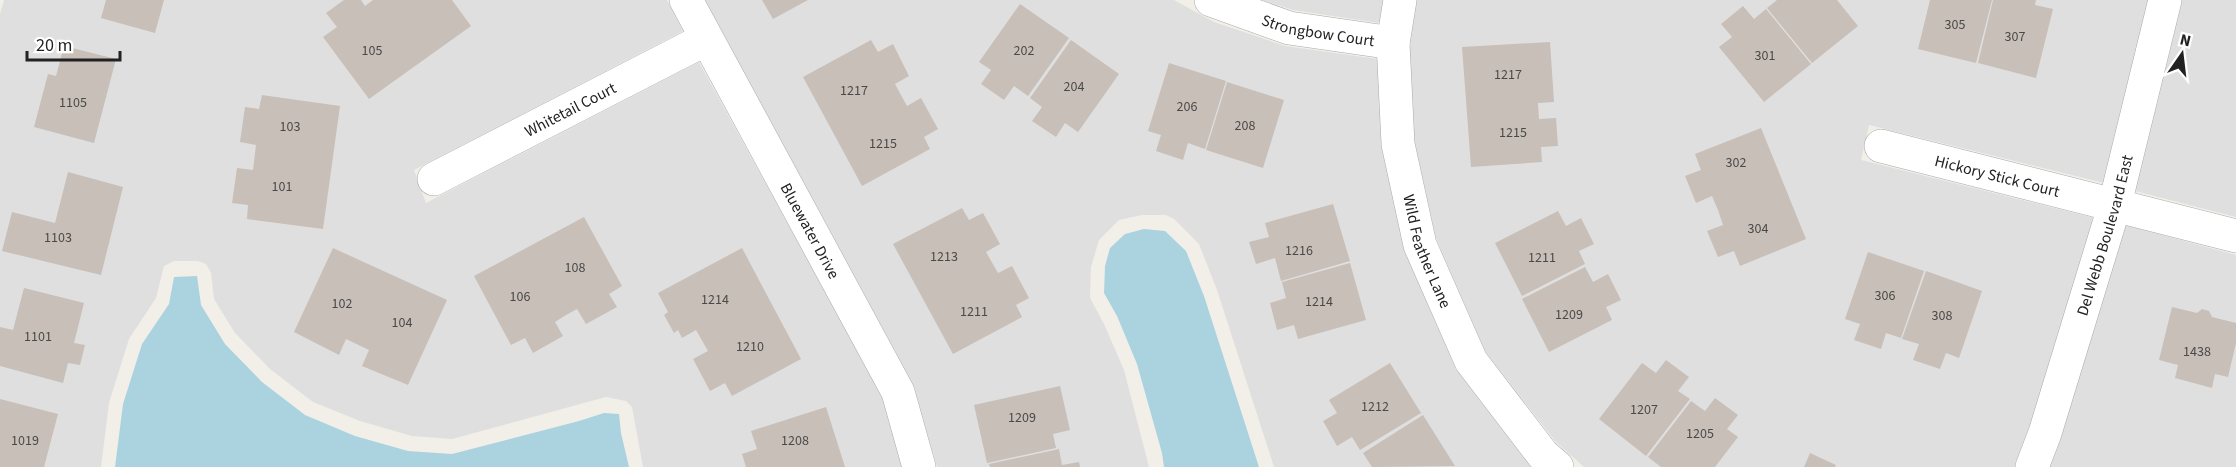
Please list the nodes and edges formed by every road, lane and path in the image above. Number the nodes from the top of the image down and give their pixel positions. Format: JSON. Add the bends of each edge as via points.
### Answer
{"nodes":[{"id":1,"x":686,"y":0,"type":"edge"},
{"id":2,"x":1211,"y":0,"type":"edge"},
{"id":3,"x":1401,"y":0,"type":"edge"},
{"id":4,"x":2165,"y":0,"type":"edge"},
{"id":5,"x":706,"y":39,"type":"junction"},
{"id":6,"x":1393,"y":43,"type":"junction"},
{"id":7,"x":1881,"y":146,"type":"dead end"},
{"id":8,"x":434,"y":179,"type":"dead end"},
{"id":9,"x":2115,"y":204,"type":"junction"},
{"id":10,"x":2236,"y":236,"type":"edge"},
{"id":11,"x":919,"y":467,"type":"edge"},
{"id":12,"x":1557,"y":467,"type":"edge"},
{"id":13,"x":2032,"y":467,"type":"edge"}],
"edges":[{"from":1,"to":5,"type":"street","name":"Bluewater Drive"},
{"from":2,"to":6,"type":"street","name":"Strongbow Court","via":[[1288,28]]},
{"from":3,"to":6,"type":"street","name":"Wild Feather Lane"},
{"from":4,"to":9,"type":"street","name":"Del Webb Boulevard East"},
{"from":5,"to":8,"type":"street","name":"Whitetail Court"},
{"from":5,"to":11,"type":"street","name":"Bluewater Drive","via":[[898,392]]},
{"from":6,"to":12,"type":"street","name":"Wild Feather Lane","via":[[1398,144],[1420,246],[1471,361]]},
{"from":7,"to":9,"type":"street","name":"Hickory Stick Court"},
{"from":9,"to":10,"type":"street"},
{"from":9,"to":13,"type":"street","name":"Del Webb Boulevard East"}]}
